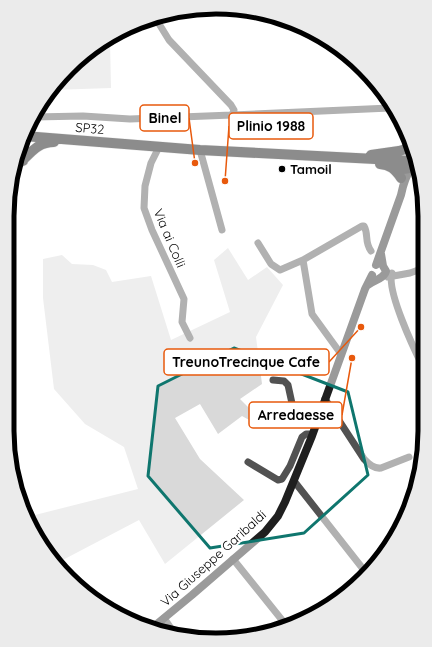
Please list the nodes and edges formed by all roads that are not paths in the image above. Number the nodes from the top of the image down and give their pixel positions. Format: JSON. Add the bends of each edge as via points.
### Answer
{"nodes":[{"id":1,"x":158,"y":23,"type":"edge"},
{"id":2,"x":387,"y":108,"type":"edge"},
{"id":3,"x":232,"y":115,"type":"junction"},
{"id":4,"x":40,"y":117,"type":"edge"},
{"id":5,"x":33,"y":130,"type":"edge"},
{"id":6,"x":30,"y":136,"type":"edge"},
{"id":7,"x":68,"y":139,"type":"junction"},
{"id":8,"x":159,"y":147,"type":"junction"},
{"id":9,"x":200,"y":150,"type":"junction"},
{"id":10,"x":404,"y":154,"type":"edge"},
{"id":11,"x":367,"y":158,"type":"junction"},
{"id":12,"x":22,"y":160,"type":"edge"},
{"id":13,"x":411,"y":165,"type":"edge"},
{"id":14,"x":412,"y":167,"type":"edge"},
{"id":15,"x":402,"y":182,"type":"junction"},
{"id":16,"x":222,"y":230,"type":"dead end"},
{"id":17,"x":258,"y":243,"type":"dead end"},
{"id":18,"x":371,"y":251,"type":"dead end"},
{"id":19,"x":303,"y":260,"type":"junction"},
{"id":20,"x":418,"y":270,"type":"edge"},
{"id":21,"x":382,"y":273,"type":"junction"},
{"id":22,"x":190,"y":338,"type":"dead end"},
{"id":23,"x":341,"y":354,"type":"junction"},
{"id":24,"x":418,"y":357,"type":"edge"},
{"id":25,"x":273,"y":380,"type":"dead end"},
{"id":26,"x":325,"y":399,"type":"junction"},
{"id":27,"x":293,"y":408,"type":"junction"},
{"id":28,"x":320,"y":413,"type":"junction"},
{"id":29,"x":271,"y":416,"type":"dead end"},
{"id":30,"x":312,"y":434,"type":"junction"},
{"id":31,"x":409,"y":457,"type":"dead end"},
{"id":32,"x":248,"y":462,"type":"dead end"},
{"id":33,"x":294,"y":481,"type":"junction"},
{"id":34,"x":233,"y":559,"type":"junction"},
{"id":35,"x":363,"y":569,"type":"edge"},
{"id":36,"x":164,"y":618,"type":"junction"},
{"id":37,"x":283,"y":621,"type":"edge"},
{"id":38,"x":157,"y":624,"type":"edge"},
{"id":39,"x":170,"y":627,"type":"edge"}],
"edges":[{"from":1,"to":3,"type":"street","via":[[168,40],[230,105],[234,110]]},
{"from":2,"to":3,"type":"street"},
{"from":3,"to":4,"type":"street","via":[[130,120],[83,116]]},
{"from":5,"to":7,"type":"main road","via":[[56,133]]},
{"from":6,"to":7,"type":"main road","number":"SP32"},
{"from":7,"to":8,"type":"main road","name":"SP32","number":"SP32"},
{"from":7,"to":12,"type":"main road","via":[[41,144]]},
{"from":8,"to":9,"type":"main road","number":"SP32"},
{"from":8,"to":22,"type":"street","name":"Via ai Colli","via":[[151,163],[145,186],[144,208],[184,299],[182,322]]},
{"from":9,"to":11,"type":"main road","number":"SP32"},
{"from":9,"to":16,"type":"street"},
{"from":10,"to":11,"type":"main road","number":"SP32"},
{"from":10,"to":13,"type":"main road","via":[[405,169]]},
{"from":10,"to":15,"type":"street"},
{"from":11,"to":15,"type":"main road","via":[[371,162],[392,167]]},
{"from":14,"to":15,"type":"street","name":"Via Giuseppe Garibaldi"},
{"from":15,"to":21,"type":"street","name":"Via Giuseppe Garibaldi","via":[[401,195],[381,252]]},
{"from":17,"to":19,"type":"street","via":[[271,264],[280,270]]},
{"from":18,"to":19,"type":"street","via":[[367,245],[366,229],[362,226]]},
{"from":19,"to":23,"type":"street","via":[[312,314]]},
{"from":20,"to":21,"type":"street","via":[[400,275]]},
{"from":21,"to":23,"type":"street","name":"Via Giuseppe Garibaldi","via":[[365,289]]},
{"from":21,"to":24,"type":"street","via":[[393,292]]},
{"from":23,"to":26,"type":"street","name":"Via Giuseppe Garibaldi"},
{"from":25,"to":27,"type":"street","via":[[284,381],[288,385]]},
{"from":26,"to":28,"type":"street","name":"Via Giuseppe Garibaldi"},
{"from":26,"to":31,"type":"street","via":[[370,465],[378,469]]},
{"from":27,"to":28,"type":"street"},
{"from":27,"to":29,"type":"street"},
{"from":28,"to":30,"type":"street","name":"Via Giuseppe Garibaldi"},
{"from":30,"to":32,"type":"street","via":[[302,437],[282,479],[278,480]]},
{"from":30,"to":33,"type":"street","name":"Via Giuseppe Garibaldi"},
{"from":33,"to":34,"type":"street","name":"Via Giuseppe Garibaldi","via":[[278,516],[265,532]]},
{"from":33,"to":35,"type":"street"},
{"from":34,"to":36,"type":"street","name":"Via Giuseppe Garibaldi"},
{"from":34,"to":37,"type":"street"},
{"from":36,"to":38,"type":"street","name":"Via Giuseppe Garibaldi"},
{"from":36,"to":39,"type":"street"}]}
